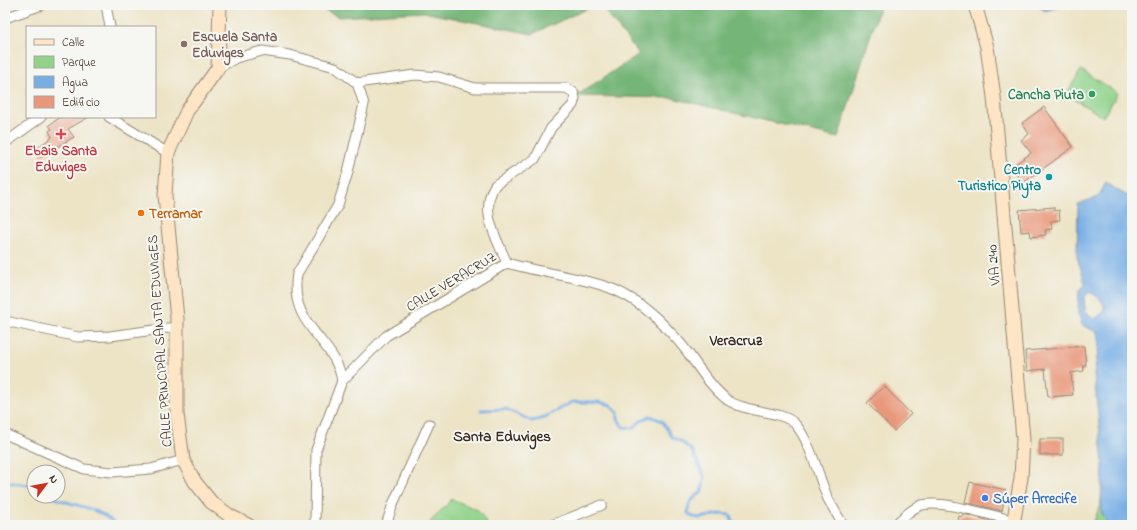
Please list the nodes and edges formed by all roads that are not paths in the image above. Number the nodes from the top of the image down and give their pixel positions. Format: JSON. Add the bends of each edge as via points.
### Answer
{"nodes":[{"id":1,"x":42,"y":5,"type":"edge"},
{"id":2,"x":106,"y":5,"type":"edge"},
{"id":3,"x":220,"y":5,"type":"edge"},
{"id":4,"x":974,"y":5,"type":"edge"},
{"id":5,"x":5,"y":18,"type":"edge"},
{"id":6,"x":110,"y":26,"type":"edge"},
{"id":7,"x":218,"y":68,"type":"junction"},
{"id":8,"x":357,"y":83,"type":"junction"},
{"id":9,"x":40,"y":118,"type":"edge"},
{"id":10,"x":111,"y":118,"type":"edge"},
{"id":11,"x":5,"y":143,"type":"edge"},
{"id":12,"x":168,"y":153,"type":"junction"},
{"id":13,"x":507,"y":263,"type":"junction"},
{"id":14,"x":5,"y":321,"type":"edge"},
{"id":15,"x":176,"y":326,"type":"junction"},
{"id":16,"x":342,"y":381,"type":"junction"},
{"id":17,"x":429,"y":424,"type":"dead end"},
{"id":18,"x":5,"y":434,"type":"edge"},
{"id":19,"x":183,"y":460,"type":"junction"},
{"id":20,"x":602,"y":505,"type":"dead end"},
{"id":21,"x":1014,"y":523,"type":"edge"},
{"id":22,"x":248,"y":525,"type":"edge"},
{"id":23,"x":315,"y":525,"type":"edge"},
{"id":24,"x":386,"y":525,"type":"edge"},
{"id":25,"x":552,"y":525,"type":"edge"},
{"id":26,"x":843,"y":525,"type":"edge"},
{"id":27,"x":895,"y":525,"type":"edge"}],
"edges":[{"from":1,"to":5,"type":"street"},
{"from":2,"to":6,"type":"street"},
{"from":3,"to":7,"type":"street"},
{"from":4,"to":21,"type":"street","name":"VÍA 240","via":[[987,47],[994,97],[1023,439],[1021,478]]},
{"from":7,"to":8,"type":"street","via":[[236,58],[262,51],[290,55],[335,67]]},
{"from":7,"to":12,"type":"street","name":"CALLE PRINCIPAL SANTA EDUVIGES","via":[[187,111]]},
{"from":8,"to":13,"type":"street","via":[[416,75],[439,77],[475,88],[566,88],[573,92],[573,105],[551,128],[534,159],[495,184],[491,191],[488,216]]},
{"from":8,"to":16,"type":"street","via":[[364,104],[338,205],[297,274],[295,287],[302,315],[335,360]]},
{"from":9,"to":11,"type":"street"},
{"from":10,"to":12,"type":"street"},
{"from":12,"to":15,"type":"street","name":"CALLE PRINCIPAL SANTA EDUVIGES","via":[[166,195]]},
{"from":13,"to":16,"type":"street","name":"CALLE VERACRUZ","via":[[386,336]]},
{"from":13,"to":26,"type":"street","name":"CALLE VERACRUZ","via":[[611,288],[658,319],[681,342],[725,399],[742,408],[795,423]]},
{"from":14,"to":15,"type":"street","via":[[78,337],[110,336]]},
{"from":15,"to":19,"type":"street","name":"CALLE PRINCIPAL SANTA EDUVIGES","via":[[177,414]]},
{"from":16,"to":23,"type":"street","name":"CALLE VERACRUZ","via":[[316,450]]},
{"from":17,"to":24,"type":"street"},
{"from":18,"to":19,"type":"street","via":[[84,468],[112,472],[151,469]]},
{"from":19,"to":22,"type":"street","name":"CALLE PRINCIPAL SANTA EDUVIGES","via":[[194,482],[211,502]]},
{"from":20,"to":25,"type":"street"},
{"from":21,"to":27,"type":"street","via":[[933,503],[918,506]]}]}
